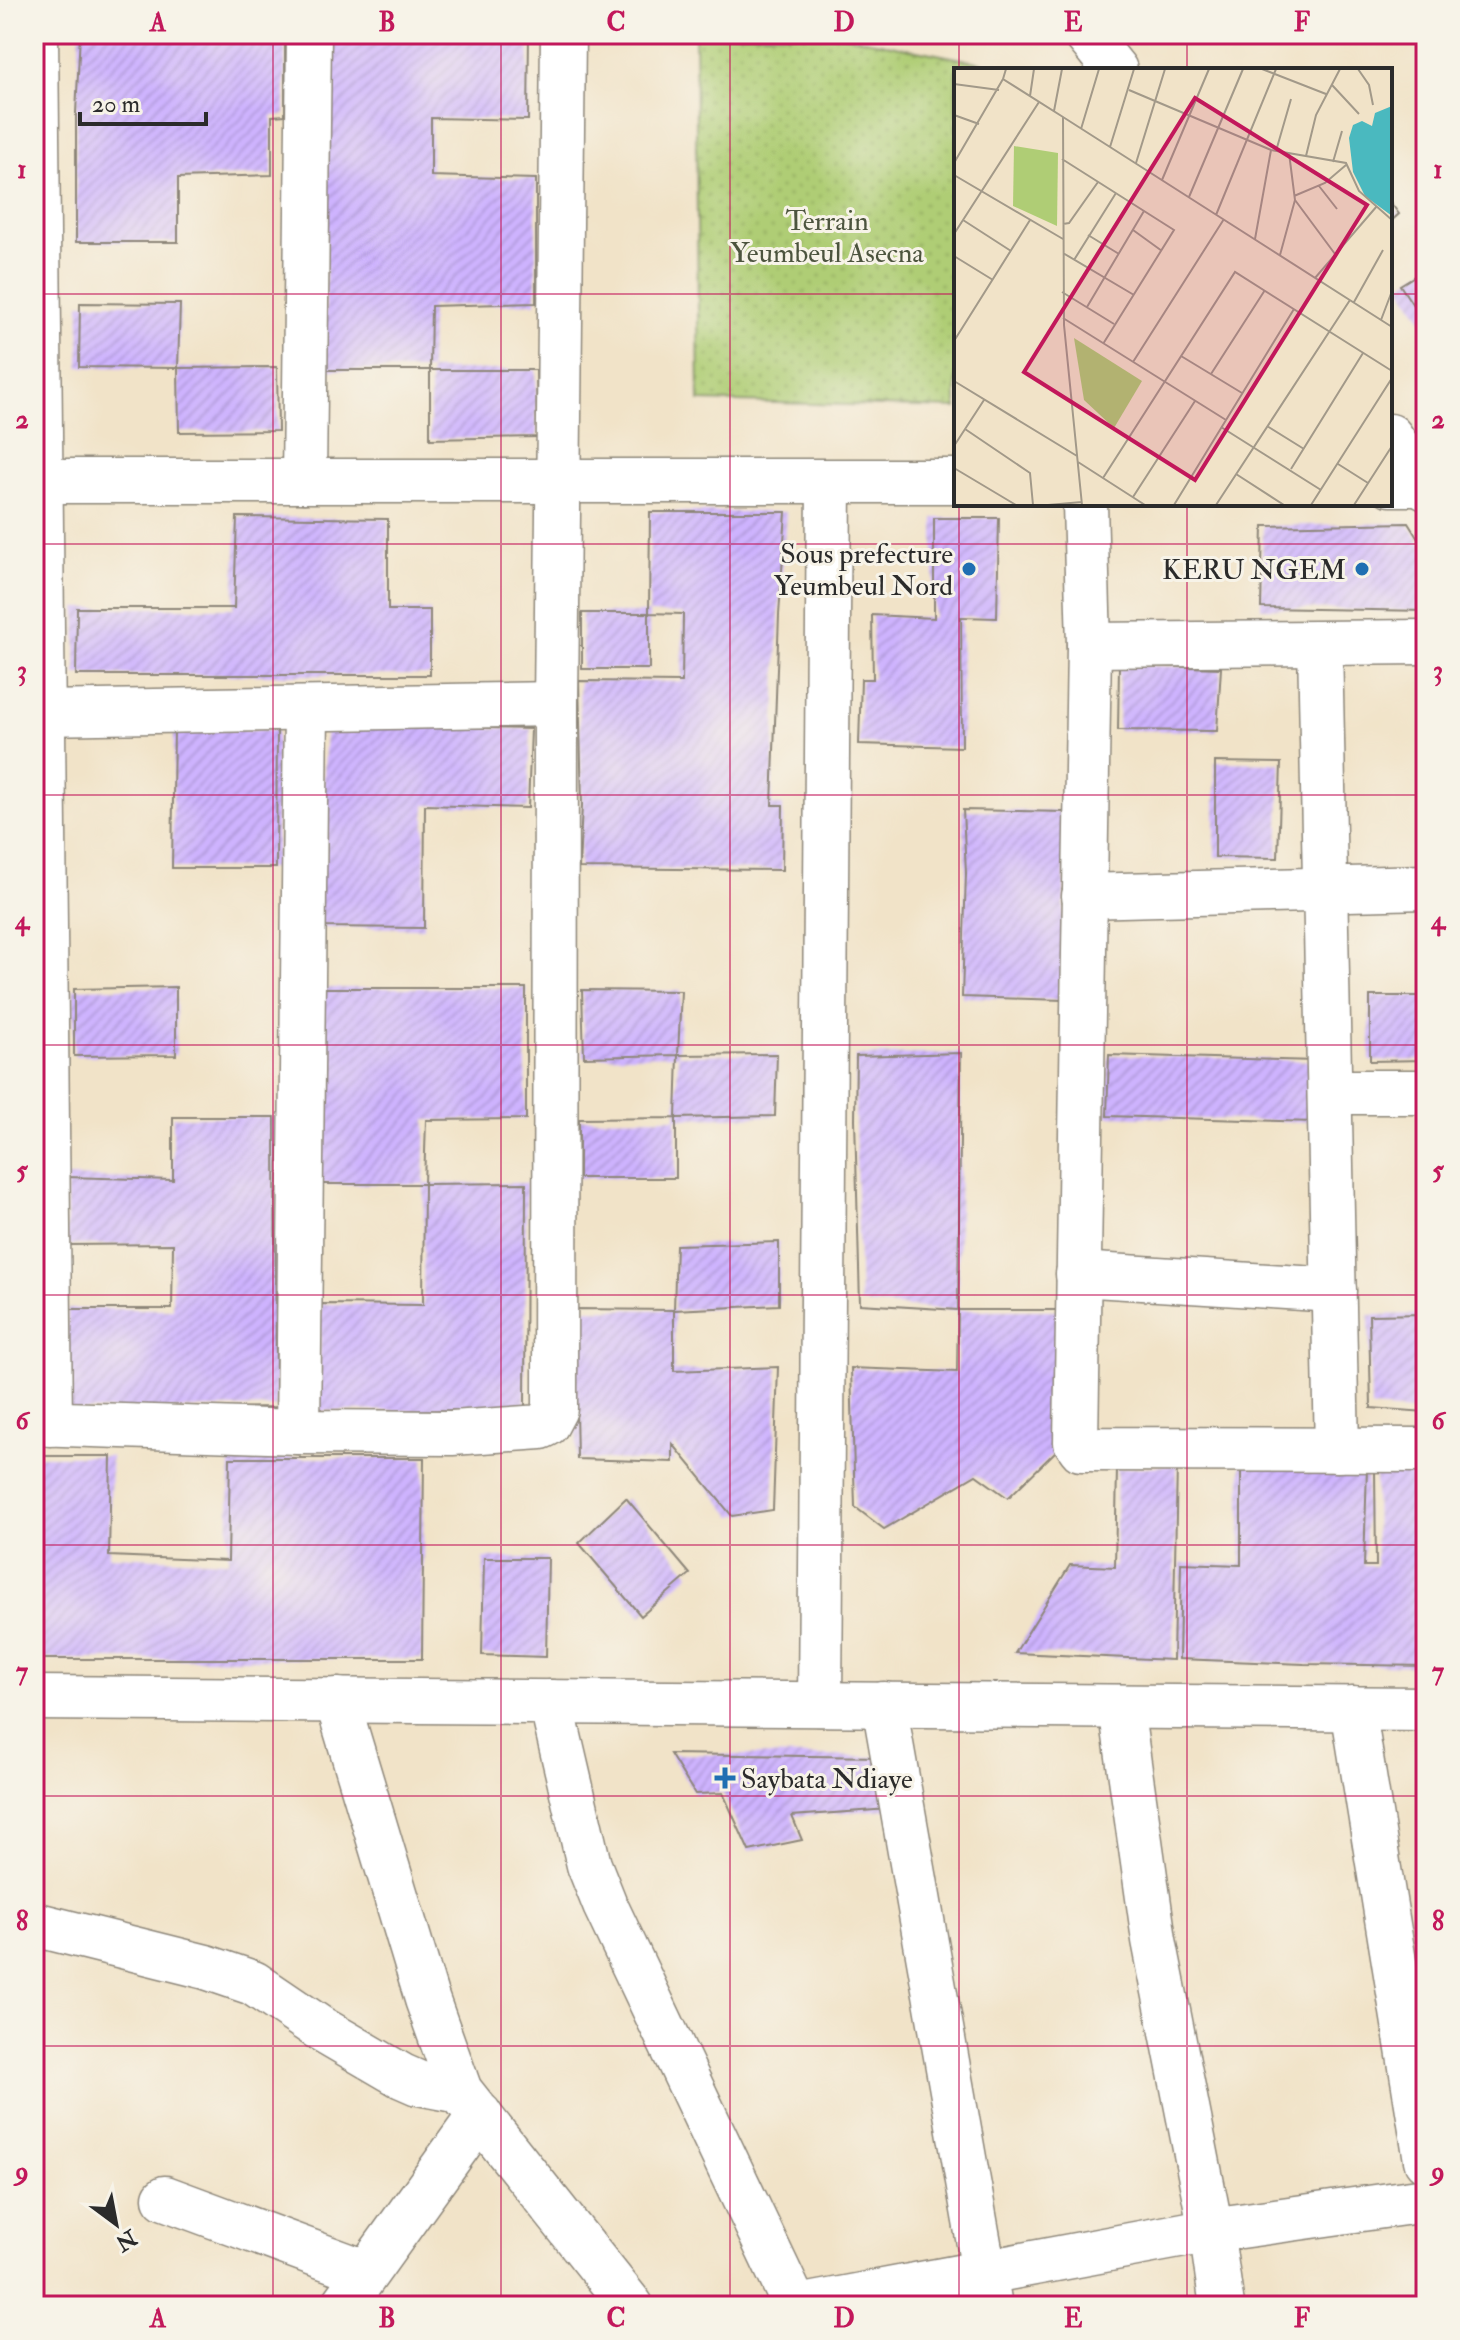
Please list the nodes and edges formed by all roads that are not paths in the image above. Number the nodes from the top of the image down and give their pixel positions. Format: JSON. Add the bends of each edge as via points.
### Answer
{"nodes":[{"id":1,"x":36,"y":34,"type":"edge"},
{"id":2,"x":309,"y":34,"type":"edge"},
{"id":3,"x":563,"y":34,"type":"edge"},
{"id":4,"x":1086,"y":34,"type":"edge"},
{"id":5,"x":1113,"y":68,"type":"edge"},
{"id":6,"x":37,"y":423,"type":"edge"},
{"id":7,"x":1392,"y":440,"type":"edge"},
{"id":8,"x":41,"y":481,"type":"junction"},
{"id":9,"x":304,"y":481,"type":"junction"},
{"id":10,"x":954,"y":481,"type":"edge"},
{"id":11,"x":558,"y":482,"type":"junction"},
{"id":12,"x":829,"y":483,"type":"junction"},
{"id":13,"x":1413,"y":485,"type":"edge"},
{"id":14,"x":1085,"y":506,"type":"edge"},
{"id":15,"x":1426,"y":642,"type":"edge"},
{"id":16,"x":1320,"y":644,"type":"junction"},
{"id":17,"x":1089,"y":645,"type":"junction"},
{"id":18,"x":556,"y":704,"type":"junction"},
{"id":19,"x":306,"y":709,"type":"junction"},
{"id":20,"x":43,"y":713,"type":"junction"},
{"id":21,"x":1426,"y":887,"type":"edge"},
{"id":22,"x":1325,"y":889,"type":"junction"},
{"id":23,"x":1084,"y":896,"type":"junction"},
{"id":24,"x":1330,"y":1092,"type":"junction"},
{"id":25,"x":1426,"y":1092,"type":"edge"},
{"id":26,"x":1078,"y":1274,"type":"junction"},
{"id":27,"x":1334,"y":1290,"type":"junction"},
{"id":28,"x":42,"y":1424,"type":"edge"},
{"id":29,"x":298,"y":1432,"type":"junction"},
{"id":30,"x":1337,"y":1450,"type":"junction"},
{"id":31,"x":1426,"y":1450,"type":"edge"},
{"id":32,"x":337,"y":1700,"type":"junction"},
{"id":33,"x":551,"y":1702,"type":"junction"},
{"id":34,"x":35,"y":1703,"type":"edge"},
{"id":35,"x":820,"y":1704,"type":"junction"},
{"id":36,"x":884,"y":1704,"type":"junction"},
{"id":37,"x":1121,"y":1707,"type":"junction"},
{"id":38,"x":1353,"y":1708,"type":"junction"},
{"id":39,"x":1426,"y":1709,"type":"edge"},
{"id":40,"x":34,"y":1924,"type":"edge"},
{"id":41,"x":470,"y":2103,"type":"junction"},
{"id":42,"x":1426,"y":2160,"type":"edge"},
{"id":43,"x":165,"y":2198,"type":"dead end"},
{"id":44,"x":1426,"y":2200,"type":"edge"},
{"id":45,"x":1211,"y":2230,"type":"junction"},
{"id":46,"x":354,"y":2289,"type":"edge"},
{"id":47,"x":987,"y":2290,"type":"edge"},
{"id":48,"x":631,"y":2306,"type":"edge"},
{"id":49,"x":795,"y":2306,"type":"edge"},
{"id":50,"x":803,"y":2306,"type":"edge"},
{"id":51,"x":1222,"y":2306,"type":"edge"}],
"edges":[{"from":1,"to":6,"type":"street"},
{"from":2,"to":9,"type":"street"},
{"from":3,"to":11,"type":"street"},
{"from":4,"to":5,"type":"street"},
{"from":6,"to":8,"type":"street"},
{"from":7,"to":13,"type":"street"},
{"from":8,"to":9,"type":"street"},
{"from":8,"to":20,"type":"street"},
{"from":9,"to":11,"type":"street"},
{"from":10,"to":12,"type":"street"},
{"from":11,"to":12,"type":"street"},
{"from":11,"to":18,"type":"street"},
{"from":12,"to":35,"type":"street"},
{"from":14,"to":17,"type":"street"},
{"from":15,"to":16,"type":"street"},
{"from":16,"to":17,"type":"street"},
{"from":16,"to":22,"type":"street"},
{"from":17,"to":23,"type":"street"},
{"from":18,"to":19,"type":"street"},
{"from":18,"to":29,"type":"street","via":[[553,1417],[541,1427],[452,1433]]},
{"from":19,"to":20,"type":"street"},
{"from":19,"to":29,"type":"street"},
{"from":20,"to":28,"type":"street"},
{"from":21,"to":22,"type":"street"},
{"from":22,"to":23,"type":"street"},
{"from":22,"to":24,"type":"street"},
{"from":23,"to":26,"type":"street"},
{"from":24,"to":25,"type":"street"},
{"from":24,"to":27,"type":"street"},
{"from":26,"to":27,"type":"street"},
{"from":26,"to":30,"type":"street","via":[[1076,1442],[1081,1449]]},
{"from":27,"to":30,"type":"street"},
{"from":28,"to":29,"type":"street"},
{"from":30,"to":31,"type":"street"},
{"from":32,"to":33,"type":"street"},
{"from":32,"to":34,"type":"street"},
{"from":32,"to":41,"type":"street","via":[[427,1999]]},
{"from":33,"to":35,"type":"street"},
{"from":33,"to":49,"type":"street","via":[[589,1865],[605,1905]]},
{"from":35,"to":36,"type":"street"},
{"from":36,"to":37,"type":"street"},
{"from":36,"to":47,"type":"street"},
{"from":37,"to":38,"type":"street"},
{"from":37,"to":45,"type":"street","via":[[1154,1940]]},
{"from":38,"to":39,"type":"street"},
{"from":38,"to":42,"type":"street"},
{"from":40,"to":41,"type":"street","via":[[253,1983],[402,2076]]},
{"from":41,"to":46,"type":"street"},
{"from":41,"to":48,"type":"street"},
{"from":43,"to":46,"type":"street"},
{"from":44,"to":45,"type":"street"},
{"from":45,"to":47,"type":"street"},
{"from":45,"to":51,"type":"street"},
{"from":47,"to":50,"type":"street","via":[[894,2287]]}]}
